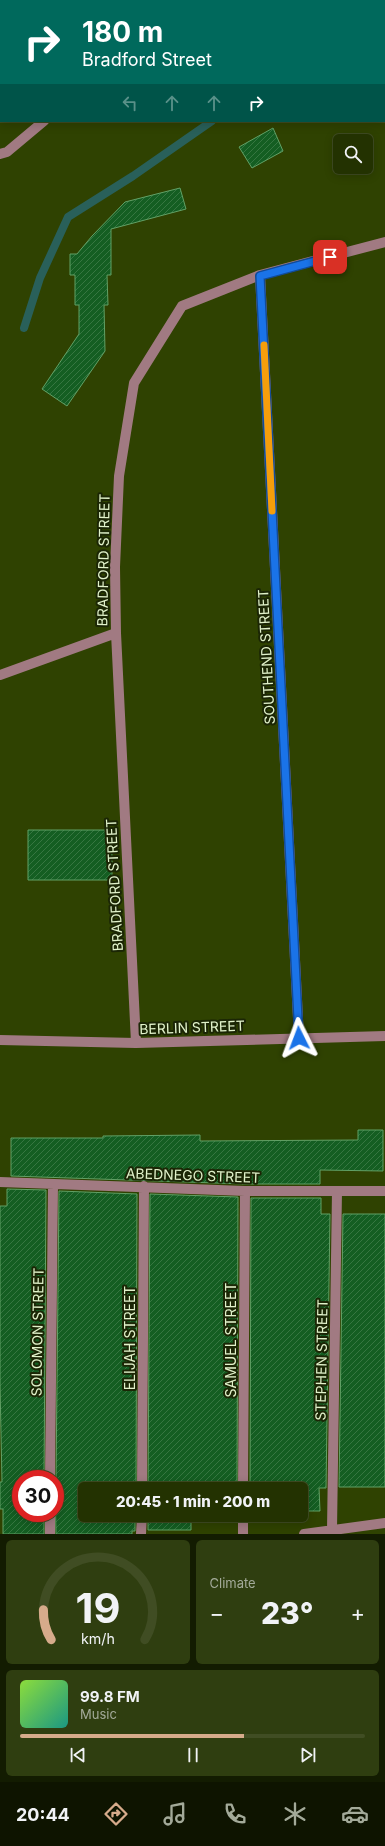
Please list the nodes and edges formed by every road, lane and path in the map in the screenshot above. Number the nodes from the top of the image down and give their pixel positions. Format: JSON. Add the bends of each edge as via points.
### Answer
{"nodes":[{"id":1,"x":43,"y":122,"type":"edge"},
{"id":2,"x":0,"y":154,"type":"edge"},
{"id":3,"x":385,"y":242,"type":"edge"},
{"id":4,"x":260,"y":276,"type":"junction"},
{"id":5,"x":116,"y":633,"type":"junction"},
{"id":6,"x":0,"y":675,"type":"edge"},
{"id":7,"x":385,"y":1036,"type":"edge"},
{"id":8,"x":299,"y":1038,"type":"junction"},
{"id":9,"x":0,"y":1040,"type":"edge"},
{"id":10,"x":136,"y":1043,"type":"junction"},
{"id":11,"x":0,"y":1182,"type":"edge"},
{"id":12,"x":53,"y":1185,"type":"junction"},
{"id":13,"x":144,"y":1186,"type":"junction"},
{"id":14,"x":337,"y":1190,"type":"junction"},
{"id":15,"x":245,"y":1191,"type":"junction"},
{"id":16,"x":385,"y":1191,"type":"edge"},
{"id":17,"x":50,"y":1470,"type":"edge"},
{"id":18,"x":142,"y":1482,"type":"edge"},
{"id":19,"x":243,"y":1482,"type":"edge"},
{"id":20,"x":50,"y":1522,"type":"edge"},
{"id":21,"x":142,"y":1522,"type":"edge"},
{"id":22,"x":243,"y":1522,"type":"edge"},
{"id":23,"x":385,"y":1523,"type":"edge"},
{"id":24,"x":332,"y":1530,"type":"junction"},
{"id":25,"x":50,"y":1534,"type":"edge"},
{"id":26,"x":142,"y":1534,"type":"edge"},
{"id":27,"x":242,"y":1534,"type":"edge"},
{"id":28,"x":304,"y":1534,"type":"edge"}],
"edges":[{"from":1,"to":2,"type":"street","via":[[8,152]]},
{"from":3,"to":4,"type":"street","name":"BRADFORD STREET"},
{"from":4,"to":5,"type":"street","name":"BRADFORD STREET","via":[[182,306],[134,383],[119,476],[115,567]]},
{"from":4,"to":8,"type":"street","name":"SOUTHEND STREET"},
{"from":5,"to":6,"type":"street"},
{"from":5,"to":10,"type":"street","name":"BRADFORD STREET"},
{"from":7,"to":8,"type":"street","name":"BERLIN STREET"},
{"from":8,"to":10,"type":"street","name":"BERLIN STREET"},
{"from":9,"to":10,"type":"street","name":"BERLIN STREET"},
{"from":11,"to":12,"type":"street","name":"ABEDNEGO STREET"},
{"from":12,"to":13,"type":"street","name":"ABEDNEGO STREET"},
{"from":12,"to":17,"type":"street","name":"SOLOMON STREET"},
{"from":13,"to":15,"type":"street","name":"ABEDNEGO STREET"},
{"from":13,"to":18,"type":"street","name":"ELIJAH STREET"},
{"from":14,"to":15,"type":"street","name":"ABEDNEGO STREET"},
{"from":14,"to":16,"type":"street","name":"ABEDNEGO STREET"},
{"from":14,"to":24,"type":"street","name":"STEPHEN STREET"},
{"from":15,"to":19,"type":"street","name":"SAMUEL STREET"},
{"from":20,"to":25,"type":"street"},
{"from":21,"to":26,"type":"street"},
{"from":22,"to":27,"type":"street"},
{"from":23,"to":24,"type":"street"},
{"from":24,"to":28,"type":"street"}]}
